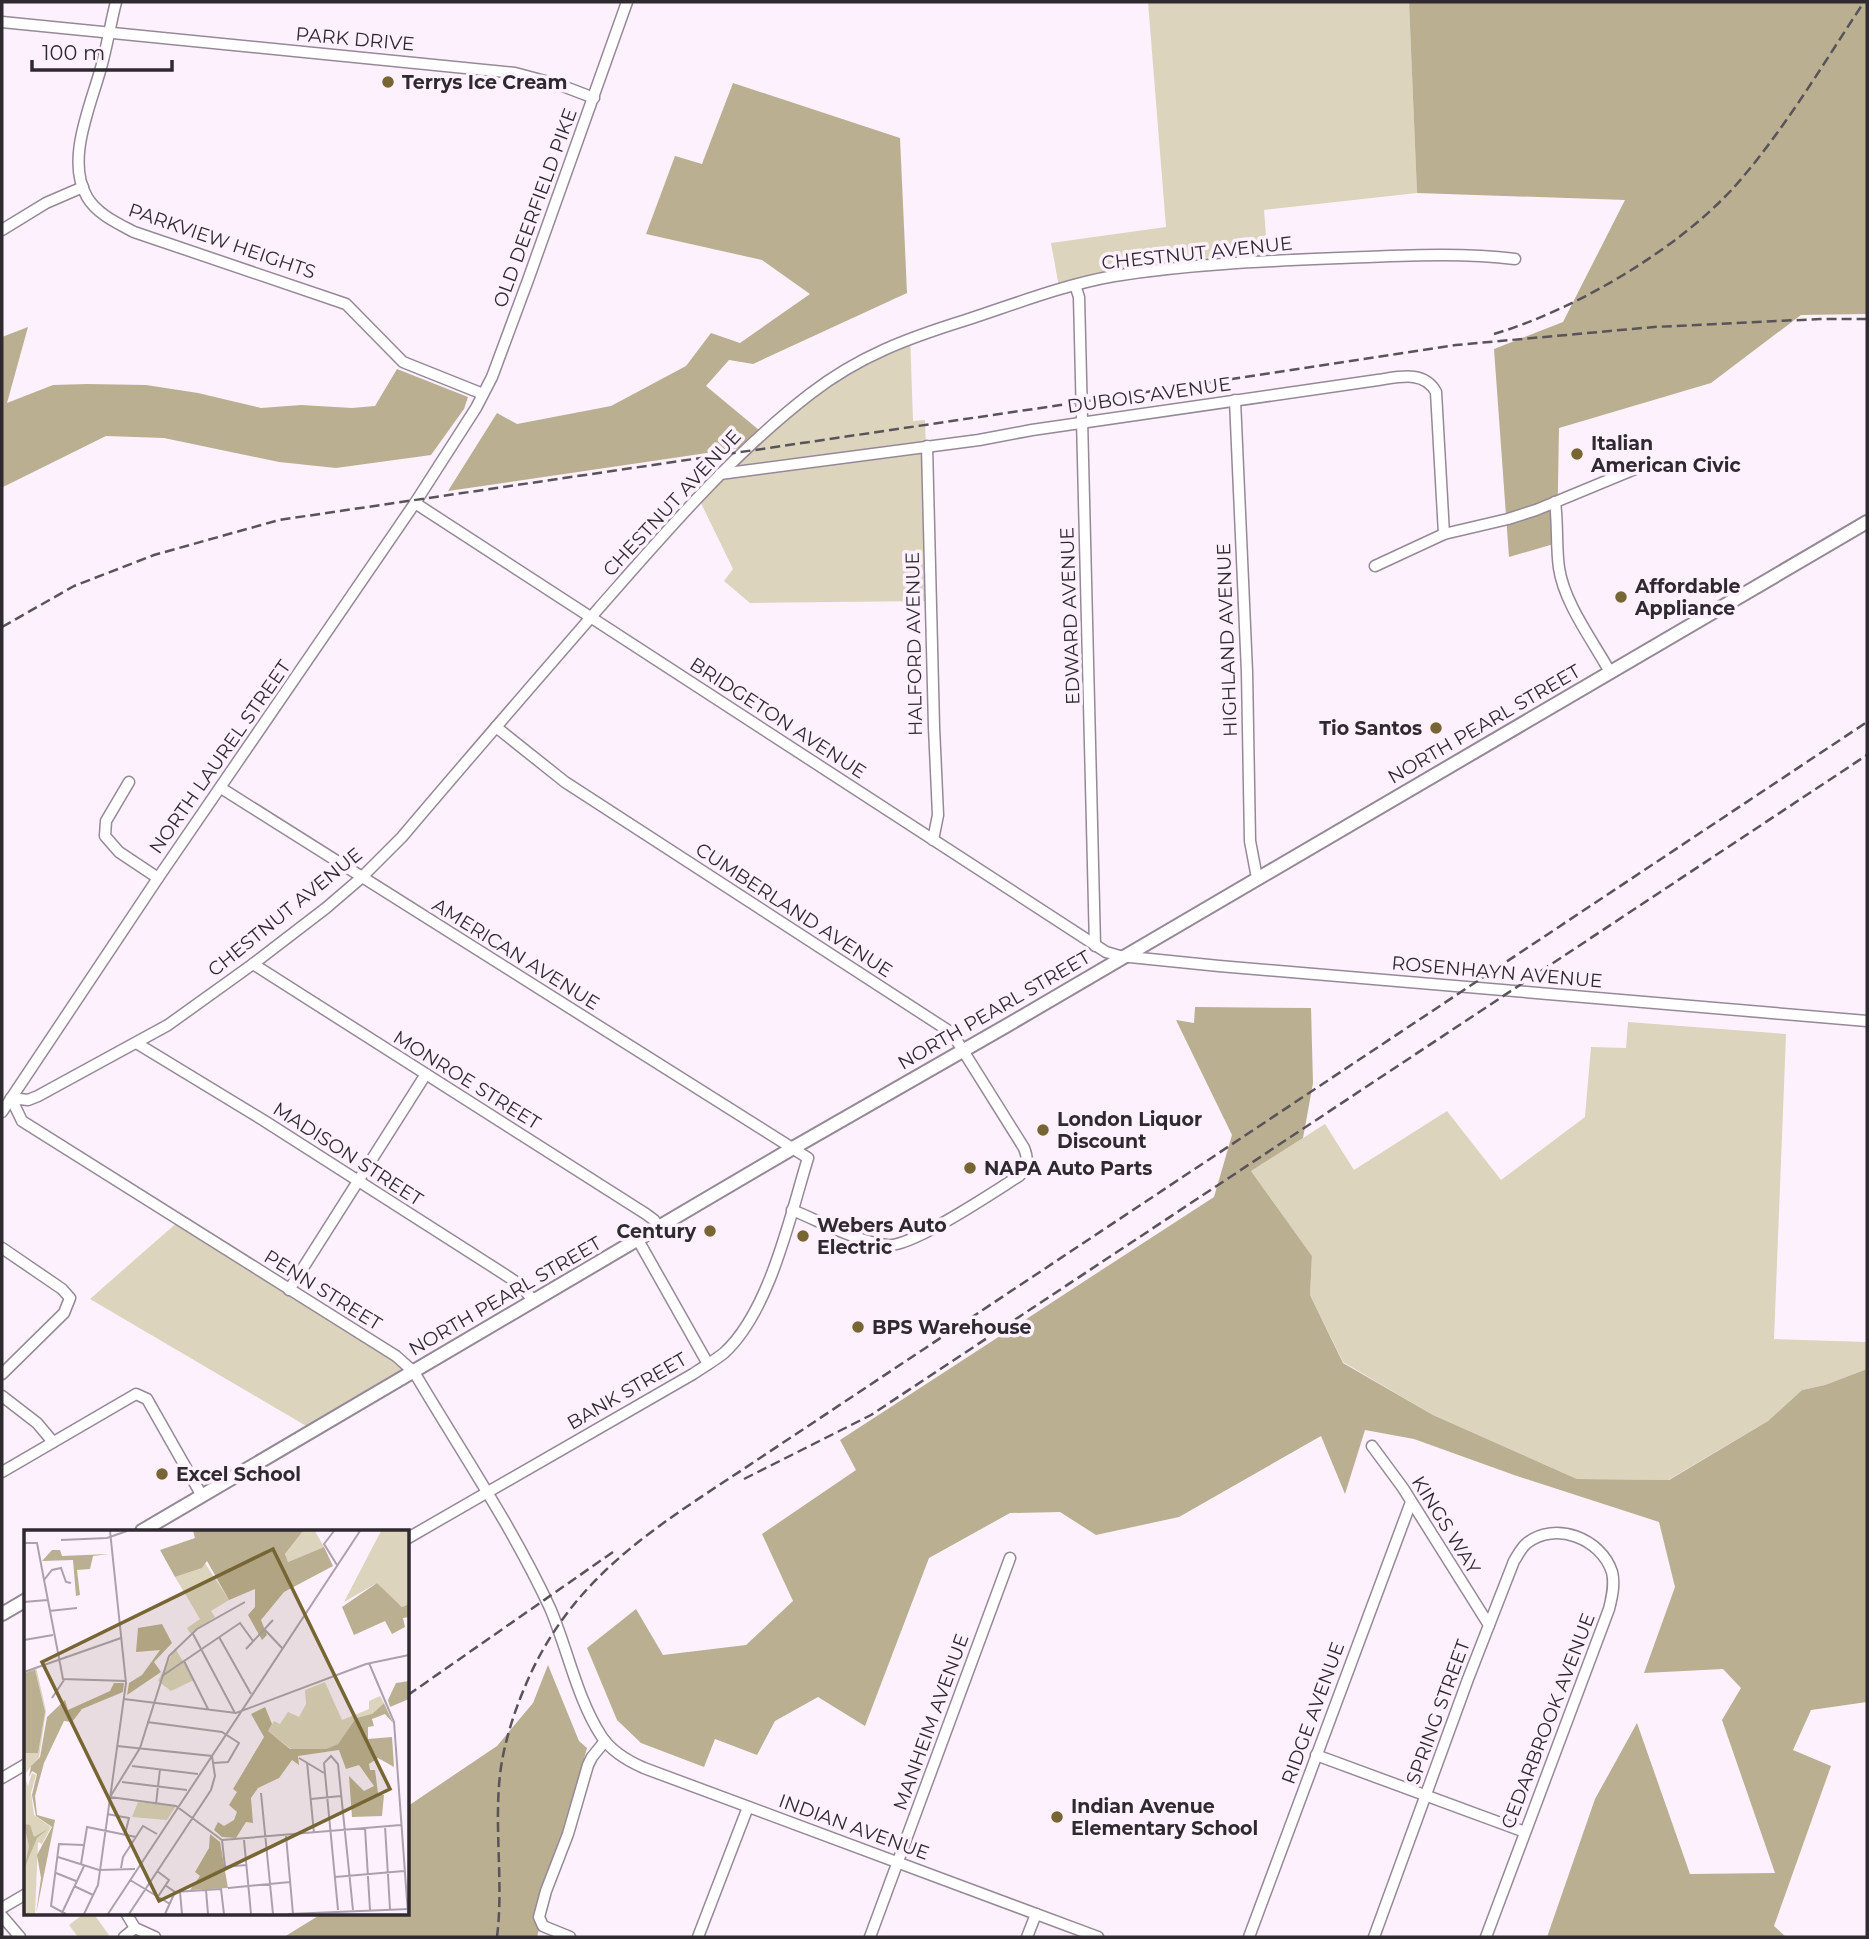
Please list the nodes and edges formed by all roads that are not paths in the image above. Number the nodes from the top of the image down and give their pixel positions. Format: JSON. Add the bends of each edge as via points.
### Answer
{"nodes":[{"id":1,"x":116,"y":2,"type":"edge"},
{"id":2,"x":627,"y":2,"type":"edge"},
{"id":3,"x":2,"y":22,"type":"edge"},
{"id":4,"x":109,"y":32,"type":"junction"},
{"id":5,"x":594,"y":98,"type":"junction"},
{"id":6,"x":83,"y":187,"type":"junction"},
{"id":7,"x":2,"y":230,"type":"edge"},
{"id":8,"x":1515,"y":259,"type":"dead end"},
{"id":9,"x":1075,"y":285,"type":"junction"},
{"id":10,"x":483,"y":394,"type":"junction"},
{"id":11,"x":1235,"y":400,"type":"junction"},
{"id":12,"x":1082,"y":422,"type":"junction"},
{"id":13,"x":468,"y":423,"type":"joint"},
{"id":14,"x":927,"y":446,"type":"junction"},
{"id":15,"x":1640,"y":467,"type":"dead end"},
{"id":16,"x":720,"y":474,"type":"junction"},
{"id":17,"x":1555,"y":502,"type":"junction"},
{"id":18,"x":415,"y":503,"type":"junction"},
{"id":19,"x":1867,"y":523,"type":"edge"},
{"id":20,"x":1444,"y":534,"type":"junction"},
{"id":21,"x":1375,"y":566,"type":"dead end"},
{"id":22,"x":591,"y":618,"type":"junction"},
{"id":23,"x":1610,"y":672,"type":"junction"},
{"id":24,"x":495,"y":727,"type":"junction"},
{"id":25,"x":129,"y":782,"type":"dead end"},
{"id":26,"x":221,"y":788,"type":"junction"},
{"id":27,"x":933,"y":840,"type":"junction"},
{"id":28,"x":158,"y":878,"type":"junction"},
{"id":29,"x":361,"y":878,"type":"junction"},
{"id":30,"x":1257,"y":878,"type":"junction"},
{"id":31,"x":1095,"y":946,"type":"junction"},
{"id":32,"x":1124,"y":956,"type":"junction"},
{"id":33,"x":253,"y":964,"type":"junction"},
{"id":34,"x":1867,"y":1021,"type":"edge"},
{"id":35,"x":138,"y":1044,"type":"junction"},
{"id":36,"x":964,"y":1051,"type":"junction"},
{"id":37,"x":425,"y":1074,"type":"junction"},
{"id":38,"x":12,"y":1098,"type":"junction"},
{"id":39,"x":2,"y":1112,"type":"edge"},
{"id":40,"x":793,"y":1148,"type":"junction"},
{"id":41,"x":358,"y":1181,"type":"junction"},
{"id":42,"x":792,"y":1210,"type":"junction"},
{"id":43,"x":659,"y":1228,"type":"junction"},
{"id":44,"x":638,"y":1240,"type":"junction"},
{"id":45,"x":2,"y":1248,"type":"edge"},
{"id":46,"x":289,"y":1290,"type":"junction"},
{"id":47,"x":534,"y":1301,"type":"junction"},
{"id":48,"x":708,"y":1364,"type":"junction"},
{"id":49,"x":414,"y":1372,"type":"junction"},
{"id":50,"x":2,"y":1374,"type":"edge"},
{"id":51,"x":2,"y":1396,"type":"edge"},
{"id":52,"x":52,"y":1442,"type":"junction"},
{"id":53,"x":1372,"y":1446,"type":"dead end"},
{"id":54,"x":2,"y":1472,"type":"edge"},
{"id":55,"x":486,"y":1494,"type":"junction"},
{"id":56,"x":202,"y":1496,"type":"junction"},
{"id":57,"x":1411,"y":1502,"type":"junction"},
{"id":58,"x":144,"y":1530,"type":"edge"},
{"id":59,"x":1569,"y":1535,"type":"joint"},
{"id":60,"x":410,"y":1537,"type":"edge"},
{"id":61,"x":1010,"y":1558,"type":"dead end"},
{"id":62,"x":24,"y":1601,"type":"edge"},
{"id":63,"x":2,"y":1614,"type":"edge"},
{"id":64,"x":1489,"y":1625,"type":"junction"},
{"id":65,"x":605,"y":1741,"type":"junction"},
{"id":66,"x":1316,"y":1755,"type":"junction"},
{"id":67,"x":24,"y":1765,"type":"edge"},
{"id":68,"x":2,"y":1778,"type":"edge"},
{"id":69,"x":1426,"y":1796,"type":"junction"},
{"id":70,"x":748,"y":1807,"type":"junction"},
{"id":71,"x":1525,"y":1832,"type":"junction"},
{"id":72,"x":898,"y":1862,"type":"junction"},
{"id":73,"x":24,"y":1895,"type":"edge"},
{"id":74,"x":2,"y":1908,"type":"edge"},
{"id":75,"x":1037,"y":1913,"type":"junction"},
{"id":76,"x":127,"y":1914,"type":"edge"},
{"id":77,"x":2,"y":1916,"type":"edge"},
{"id":78,"x":135,"y":1928,"type":"junction"},
{"id":79,"x":20,"y":1937,"type":"edge"},
{"id":80,"x":124,"y":1937,"type":"edge"},
{"id":81,"x":155,"y":1937,"type":"edge"},
{"id":82,"x":570,"y":1937,"type":"edge"},
{"id":83,"x":698,"y":1937,"type":"edge"},
{"id":84,"x":870,"y":1937,"type":"edge"},
{"id":85,"x":1027,"y":1937,"type":"edge"},
{"id":86,"x":1098,"y":1937,"type":"edge"},
{"id":87,"x":1249,"y":1937,"type":"edge"},
{"id":88,"x":1374,"y":1937,"type":"edge"},
{"id":89,"x":1486,"y":1937,"type":"edge"}],
"edges":[{"from":1,"to":4,"type":"street"},
{"from":2,"to":5,"type":"street","name":"OLD DEERFIELD PIKE"},
{"from":3,"to":4,"type":"street","name":"PARK DRIVE"},
{"from":4,"to":5,"type":"street","name":"PARK DRIVE","via":[[505,72],[535,77]]},
{"from":4,"to":6,"type":"street","via":[[82,133],[79,164]]},
{"from":5,"to":10,"type":"street","name":"OLD DEERFIELD PIKE"},
{"from":6,"to":7,"type":"street","via":[[46,202]]},
{"from":6,"to":10,"type":"street","name":"PARKVIEW HEIGHTS","via":[[99,211],[134,232],[346,304],[403,362]]},
{"from":8,"to":9,"type":"street","name":"CHESTNUT AVENUE","via":[[1415,255],[1268,261],[1113,276]]},
{"from":9,"to":12,"type":"street","name":"EDWARD AVENUE"},
{"from":9,"to":16,"type":"street","name":"CHESTNUT AVENUE","via":[[904,339],[848,368],[812,392]]},
{"from":10,"to":13,"type":"street","name":"OLD DEERFIELD PIKE"},
{"from":11,"to":12,"type":"street","name":"DUBOIS AVENUE"},
{"from":11,"to":20,"type":"street","name":"DUBOIS AVENUE","via":[[1400,377],[1428,381],[1436,392]]},
{"from":11,"to":30,"type":"street","name":"HIGHLAND AVENUE","via":[[1251,841]]},
{"from":12,"to":14,"type":"street","name":"DUBOIS AVENUE"},
{"from":12,"to":31,"type":"street","name":"EDWARD AVENUE"},
{"from":13,"to":18,"type":"street","name":"NORTH LAUREL STREET"},
{"from":14,"to":16,"type":"street","name":"DUBOIS AVENUE"},
{"from":14,"to":27,"type":"street","name":"HALFORD AVENUE","via":[[938,815]]},
{"from":15,"to":17,"type":"street"},
{"from":16,"to":22,"type":"street","name":"CHESTNUT AVENUE"},
{"from":17,"to":20,"type":"street"},
{"from":17,"to":23,"type":"street","via":[[1563,585]]},
{"from":18,"to":22,"type":"street","name":"BRIDGETON AVENUE"},
{"from":18,"to":26,"type":"street","name":"NORTH LAUREL STREET"},
{"from":19,"to":23,"type":"main road","name":"NORTH PEARL STREET"},
{"from":20,"to":21,"type":"street"},
{"from":22,"to":24,"type":"street","name":"CHESTNUT AVENUE"},
{"from":22,"to":27,"type":"street","name":"BRIDGETON AVENUE"},
{"from":23,"to":30,"type":"main road","name":"NORTH PEARL STREET"},
{"from":24,"to":29,"type":"street","name":"CHESTNUT AVENUE"},
{"from":24,"to":36,"type":"street","name":"CUMBERLAND AVENUE","via":[[565,782],[952,1033]]},
{"from":25,"to":28,"type":"street","via":[[106,821],[105,836],[119,852]]},
{"from":26,"to":28,"type":"street","name":"NORTH LAUREL STREET"},
{"from":26,"to":29,"type":"street","name":"AMERICAN AVENUE"},
{"from":27,"to":31,"type":"street","name":"BRIDGETON AVENUE"},
{"from":28,"to":38,"type":"street","name":"NORTH LAUREL STREET"},
{"from":29,"to":33,"type":"street","name":"CHESTNUT AVENUE"},
{"from":29,"to":40,"type":"street","name":"AMERICAN AVENUE"},
{"from":30,"to":32,"type":"main road","name":"NORTH PEARL STREET"},
{"from":31,"to":32,"type":"street","name":"BRIDGETON AVENUE"},
{"from":32,"to":34,"type":"street","name":"ROSENHAYN AVENUE"},
{"from":32,"to":36,"type":"main road","name":"NORTH PEARL STREET"},
{"from":33,"to":35,"type":"street","name":"CHESTNUT AVENUE"},
{"from":33,"to":37,"type":"street","name":"MONROE STREET"},
{"from":35,"to":38,"type":"street","name":"CHESTNUT AVENUE","via":[[38,1096]]},
{"from":35,"to":41,"type":"street","name":"MADISON STREET"},
{"from":36,"to":40,"type":"main road","name":"NORTH PEARL STREET"},
{"from":36,"to":42,"type":"street","name":"CUMBERLAND AVENUE","via":[[1024,1148],[1027,1163],[1019,1176],[896,1245],[867,1240]]},
{"from":37,"to":41,"type":"street"},
{"from":37,"to":43,"type":"street","name":"MONROE STREET","via":[[646,1214]]},
{"from":38,"to":39,"type":"street","name":"NORTH LAUREL STREET"},
{"from":38,"to":46,"type":"street","name":"PENN STREET","via":[[22,1121]]},
{"from":40,"to":42,"type":"street","name":"BANK STREET","via":[[808,1158]]},
{"from":40,"to":43,"type":"main road","name":"NORTH PEARL STREET"},
{"from":41,"to":46,"type":"street"},
{"from":41,"to":47,"type":"street","name":"MADISON STREET","via":[[512,1279]]},
{"from":42,"to":48,"type":"street","name":"BANK STREET","via":[[754,1313],[734,1341]]},
{"from":43,"to":44,"type":"main road","name":"NORTH PEARL STREET"},
{"from":44,"to":47,"type":"main road","name":"NORTH PEARL STREET"},
{"from":44,"to":48,"type":"street"},
{"from":45,"to":50,"type":"street","via":[[70,1298],[64,1313]]},
{"from":46,"to":49,"type":"street","name":"PENN STREET","via":[[396,1356]]},
{"from":47,"to":49,"type":"main road","name":"NORTH PEARL STREET"},
{"from":48,"to":55,"type":"street","name":"BANK STREET"},
{"from":49,"to":55,"type":"street","name":"PENN STREET"},
{"from":49,"to":56,"type":"main road","name":"NORTH PEARL STREET"},
{"from":51,"to":52,"type":"street","via":[[37,1423]]},
{"from":52,"to":54,"type":"street"},
{"from":52,"to":56,"type":"street","via":[[136,1394],[147,1399]]},
{"from":53,"to":57,"type":"street","name":"KINGS WAY"},
{"from":55,"to":60,"type":"street","name":"BANK STREET"},
{"from":55,"to":65,"type":"street","name":"PENN STREET","via":[[550,1609],[591,1717]]},
{"from":56,"to":58,"type":"main road","name":"NORTH PEARL STREET"},
{"from":57,"to":64,"type":"street","name":"KINGS WAY"},
{"from":57,"to":66,"type":"street","name":"RIDGE AVENUE"},
{"from":59,"to":64,"type":"street","name":"SPRING STREET","via":[[1545,1535],[1525,1545]]},
{"from":59,"to":71,"type":"street","name":"CEDARBROOK AVENUE","via":[[1584,1539],[1600,1552],[1612,1572],[1613,1593]]},
{"from":61,"to":72,"type":"street","name":"MANHEIM AVENUE"},
{"from":62,"to":63,"type":"main road"},
{"from":64,"to":69,"type":"street","name":"SPRING STREET"},
{"from":65,"to":70,"type":"street","name":"INDIAN AVENUE","via":[[631,1762]]},
{"from":65,"to":82,"type":"street","via":[[588,1765],[576,1813],[541,1904],[540,1924]]},
{"from":66,"to":69,"type":"street"},
{"from":66,"to":87,"type":"street","name":"RIDGE AVENUE"},
{"from":67,"to":68,"type":"street"},
{"from":69,"to":71,"type":"street"},
{"from":69,"to":88,"type":"street","name":"SPRING STREET"},
{"from":70,"to":72,"type":"street","name":"INDIAN AVENUE"},
{"from":70,"to":83,"type":"street"},
{"from":71,"to":89,"type":"street","name":"CEDARBROOK AVENUE"},
{"from":72,"to":75,"type":"street","name":"INDIAN AVENUE"},
{"from":72,"to":84,"type":"street","name":"MANHEIM AVENUE"},
{"from":73,"to":74,"type":"street"},
{"from":75,"to":85,"type":"street"},
{"from":75,"to":86,"type":"street","name":"INDIAN AVENUE"},
{"from":76,"to":78,"type":"street"},
{"from":77,"to":79,"type":"street"},
{"from":78,"to":80,"type":"street"},
{"from":78,"to":81,"type":"street"}]}
